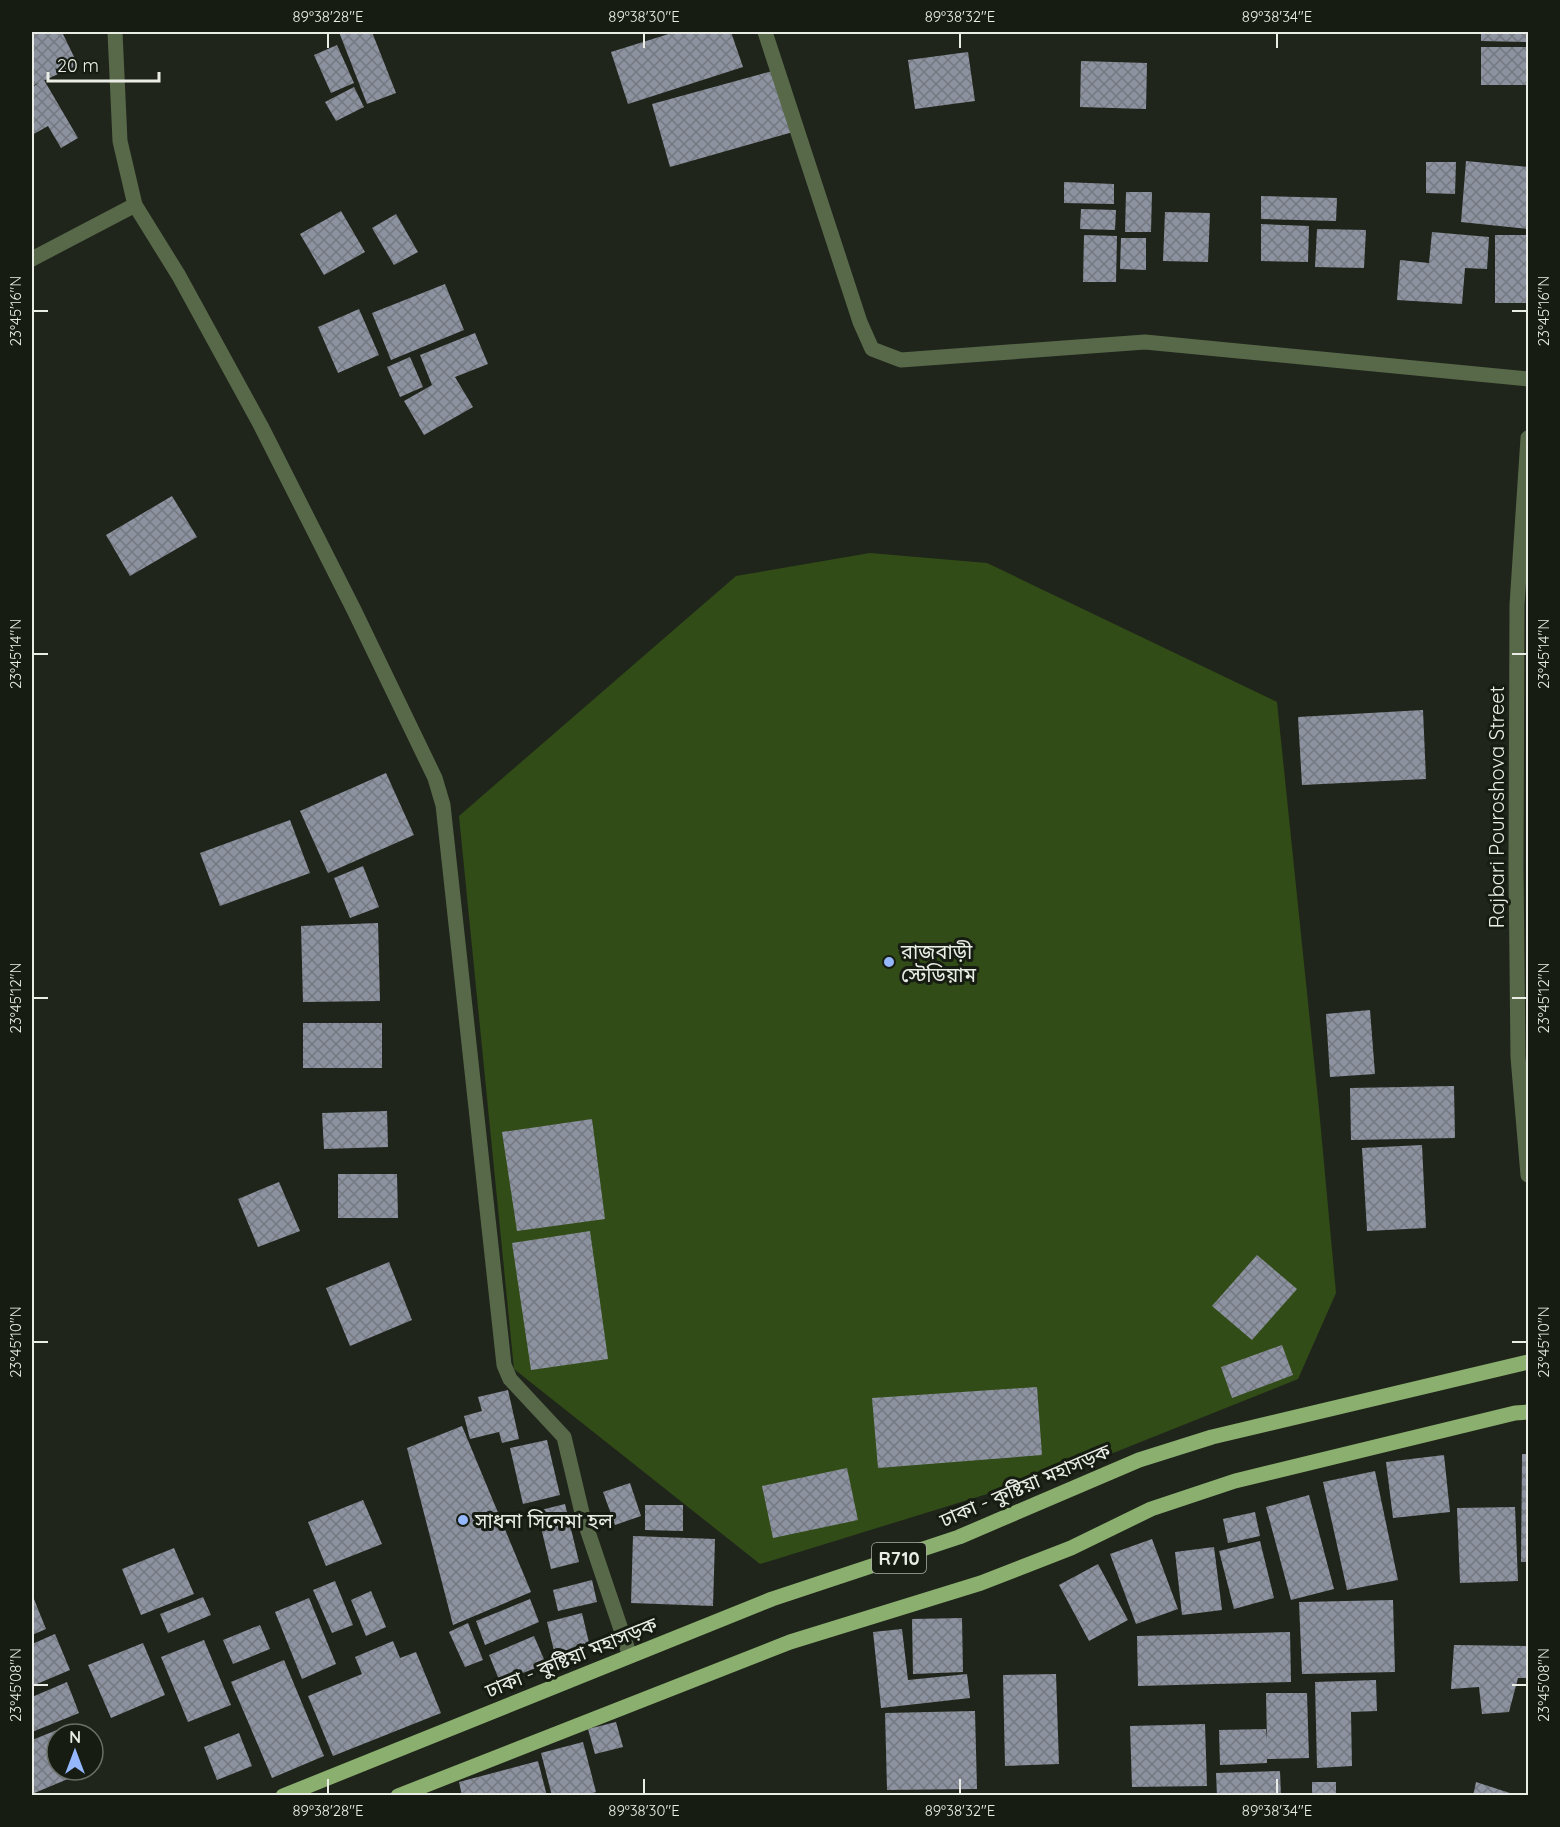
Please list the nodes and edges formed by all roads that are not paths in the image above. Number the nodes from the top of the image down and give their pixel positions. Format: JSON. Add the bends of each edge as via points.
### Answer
{"nodes":[{"id":1,"x":115,"y":32,"type":"edge"},
{"id":2,"x":765,"y":32,"type":"edge"},
{"id":3,"x":135,"y":204,"type":"junction"},
{"id":4,"x":32,"y":259,"type":"edge"},
{"id":5,"x":1528,"y":379,"type":"edge"},
{"id":6,"x":1528,"y":438,"type":"edge"},
{"id":7,"x":1528,"y":1175,"type":"edge"},
{"id":8,"x":1528,"y":1362,"type":"edge"},
{"id":9,"x":1528,"y":1412,"type":"edge"},
{"id":10,"x":630,"y":1656,"type":"junction"},
{"id":11,"x":283,"y":1796,"type":"edge"},
{"id":12,"x":398,"y":1796,"type":"edge"}],
"edges":[{"from":1,"to":3,"type":"street","via":[[120,141]]},
{"from":2,"to":5,"type":"street","via":[[872,349],[901,360],[1145,342]]},
{"from":3,"to":4,"type":"street"},
{"from":3,"to":10,"type":"street","via":[[261,426],[435,778],[443,805],[504,1365],[510,1379],[564,1437],[583,1517]]},
{"from":6,"to":7,"type":"street","name":"Rajbari Pouroshova Street","via":[[1517,605],[1516,867],[1518,1057]]},
{"from":8,"to":10,"type":"main road","name":"ঢাকা - কুষ্টিয়া মহাসড়ক","number":"R710","via":[[1212,1437],[1150,1457],[959,1537],[772,1599]]},
{"from":9,"to":12,"type":"main road","number":"R710","via":[[1235,1481],[1151,1509],[1071,1548],[981,1583],[790,1642]]},
{"from":10,"to":11,"type":"main road","name":"ঢাকা - কুষ্টিয়া মহাসড়ক","number":"R710"}]}
